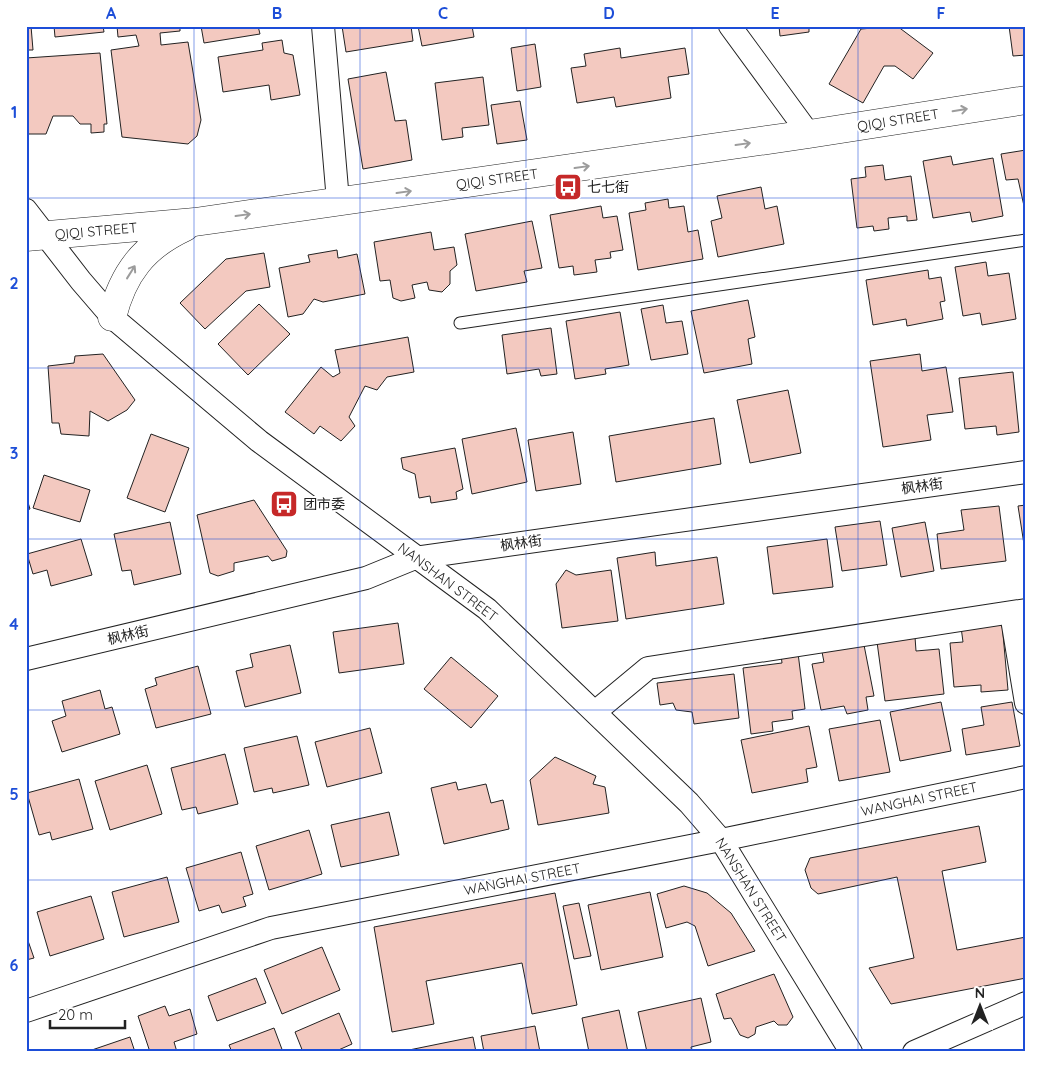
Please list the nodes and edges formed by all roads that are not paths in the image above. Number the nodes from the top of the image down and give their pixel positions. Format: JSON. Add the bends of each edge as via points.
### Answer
{"nodes":[{"id":1,"x":323,"y":26,"type":"edge"},
{"id":2,"x":730,"y":26,"type":"edge"},
{"id":3,"x":1026,"y":100,"type":"edge"},
{"id":4,"x":809,"y":134,"type":"junction"},
{"id":5,"x":338,"y":202,"type":"junction"},
{"id":6,"x":26,"y":210,"type":"edge"},
{"id":7,"x":195,"y":222,"type":"junction"},
{"id":8,"x":36,"y":236,"type":"edge"},
{"id":9,"x":1026,"y":240,"type":"edge"},
{"id":10,"x":112,"y":317,"type":"junction"},
{"id":11,"x":460,"y":323,"type":"dead end"},
{"id":12,"x":1026,"y":472,"type":"edge"},
{"id":13,"x":415,"y":558,"type":"junction"},
{"id":14,"x":1018,"y":612,"type":"edge"},
{"id":15,"x":26,"y":659,"type":"edge"},
{"id":16,"x":1026,"y":703,"type":"edge"},
{"id":17,"x":595,"y":712,"type":"junction"},
{"id":18,"x":1026,"y":777,"type":"edge"},
{"id":19,"x":721,"y":840,"type":"junction"},
{"id":20,"x":1026,"y":1003,"type":"edge"},
{"id":21,"x":26,"y":1011,"type":"edge"},
{"id":22,"x":851,"y":1052,"type":"edge"},
{"id":23,"x":914,"y":1052,"type":"edge"}],
"edges":[{"from":1,"to":5,"type":"street"},
{"from":2,"to":4,"type":"street"},
{"from":4,"to":3,"type":"main road","name":"QIQI STREET","one_way":true},
{"from":5,"to":4,"type":"main road","name":"QIQI STREET","one_way":true},
{"from":7,"to":5,"type":"main road","name":"QIQI STREET","one_way":true},
{"from":6,"to":8,"type":"street","name":"NANSHAN STREET"},
{"from":7,"to":8,"type":"main road","name":"QIQI STREET"},
{"from":10,"to":7,"type":"main road","one_way":true,"via":[[129,274],[144,253],[163,237]]},
{"from":8,"to":10,"type":"street","name":"NANSHAN STREET"},
{"from":9,"to":11,"type":"lane"},
{"from":10,"to":13,"type":"street","name":"NANSHAN STREET","via":[[259,441]]},
{"from":12,"to":13,"type":"street","name":"枫林街"},
{"from":13,"to":15,"type":"street","name":"枫林街","via":[[366,578]]},
{"from":13,"to":17,"type":"street","name":"NANSHAN STREET","via":[[487,609]]},
{"from":14,"to":16,"type":"street"},
{"from":14,"to":17,"type":"street","via":[[648,668]]},
{"from":17,"to":19,"type":"street","name":"NANSHAN STREET","via":[[689,803]]},
{"from":18,"to":19,"type":"street","name":"WANGHAI STREET"},
{"from":19,"to":21,"type":"street","name":"WANGHAI STREET","via":[[271,928]]},
{"from":19,"to":22,"type":"street","name":"NANSHAN STREET"},
{"from":20,"to":23,"type":"street"}]}
